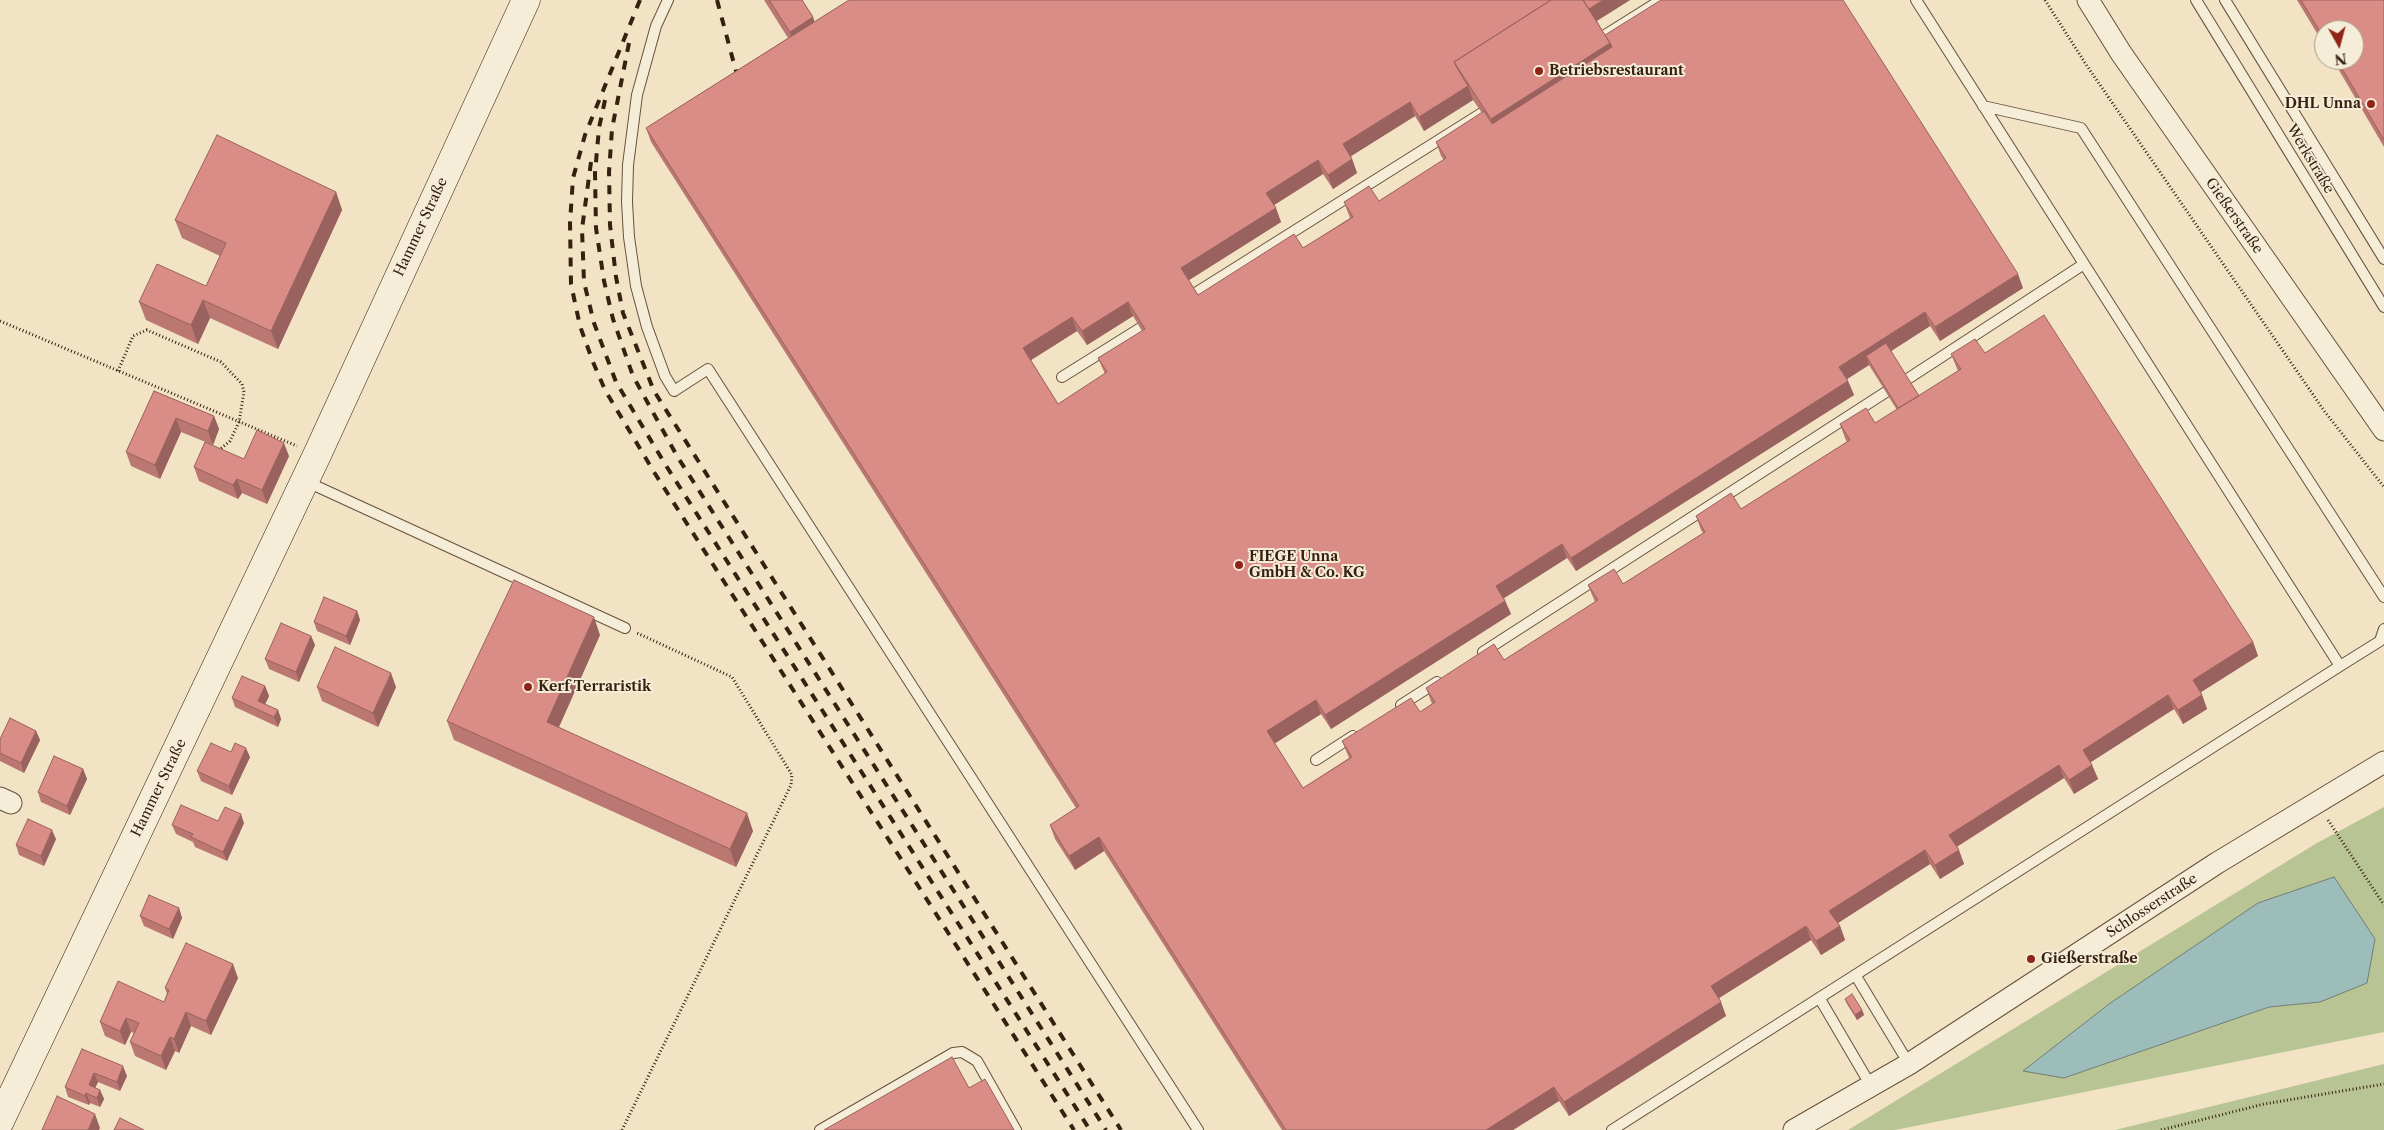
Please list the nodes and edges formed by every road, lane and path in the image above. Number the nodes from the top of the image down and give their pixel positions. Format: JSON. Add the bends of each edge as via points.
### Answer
{"nodes":[{"id":1,"x":526,"y":0,"type":"edge"},
{"id":2,"x":668,"y":0,"type":"edge"},
{"id":3,"x":1661,"y":0,"type":"edge"},
{"id":4,"x":1916,"y":0,"type":"edge"},
{"id":5,"x":2044,"y":0,"type":"edge"},
{"id":6,"x":2088,"y":0,"type":"edge"},
{"id":7,"x":2196,"y":0,"type":"edge"},
{"id":8,"x":2225,"y":0,"type":"edge"},
{"id":9,"x":1585,"y":48,"type":"edge"},
{"id":10,"x":1501,"y":101,"type":"edge"},
{"id":11,"x":1983,"y":106,"type":"junction"},
{"id":12,"x":2384,"y":259,"type":"edge"},
{"id":13,"x":2084,"y":264,"type":"junction"},
{"id":14,"x":1180,"y":303,"type":"edge"},
{"id":15,"x":2384,"y":308,"type":"edge"},
{"id":16,"x":1155,"y":319,"type":"edge"},
{"id":17,"x":0,"y":321,"type":"edge"},
{"id":18,"x":118,"y":371,"type":"junction"},
{"id":19,"x":1062,"y":377,"type":"dead end"},
{"id":20,"x":1906,"y":380,"type":"edge"},
{"id":21,"x":1886,"y":392,"type":"edge"},
{"id":22,"x":238,"y":422,"type":"junction"},
{"id":23,"x":2384,"y":430,"type":"edge"},
{"id":24,"x":215,"y":451,"type":"edge"},
{"id":25,"x":317,"y":455,"type":"junction"},
{"id":26,"x":304,"y":481,"type":"junction"},
{"id":27,"x":2384,"y":488,"type":"edge"},
{"id":28,"x":2384,"y":597,"type":"edge"},
{"id":29,"x":625,"y":628,"type":"joint"},
{"id":30,"x":2384,"y":628,"type":"edge"},
{"id":31,"x":1475,"y":657,"type":"edge"},
{"id":32,"x":2340,"y":666,"type":"junction"},
{"id":33,"x":1450,"y":673,"type":"edge"},
{"id":34,"x":1391,"y":711,"type":"edge"},
{"id":35,"x":1366,"y":727,"type":"edge"},
{"id":36,"x":1316,"y":760,"type":"dead end"},
{"id":37,"x":2384,"y":762,"type":"edge"},
{"id":38,"x":2327,"y":818,"type":"dead end"},
{"id":39,"x":2384,"y":905,"type":"edge"},
{"id":40,"x":1856,"y":976,"type":"junction"},
{"id":41,"x":1820,"y":999,"type":"junction"},
{"id":42,"x":1909,"y":1064,"type":"junction"},
{"id":43,"x":2384,"y":1084,"type":"edge"},
{"id":44,"x":1871,"y":1086,"type":"junction"},
{"id":45,"x":0,"y":1121,"type":"edge"},
{"id":46,"x":622,"y":1130,"type":"edge"},
{"id":47,"x":820,"y":1130,"type":"edge"},
{"id":48,"x":1016,"y":1130,"type":"edge"},
{"id":49,"x":1198,"y":1130,"type":"edge"},
{"id":50,"x":1612,"y":1130,"type":"edge"},
{"id":51,"x":1794,"y":1130,"type":"edge"},
{"id":52,"x":2161,"y":1130,"type":"edge"}],
"edges":[{"from":1,"to":25,"type":"main road","name":"Hammer Straße"},
{"from":2,"to":49,"type":"lane","via":[[656,26],[637,95],[627,202],[636,286],[647,327],[666,376],[674,391],[708,369]]},
{"from":3,"to":9,"type":"lane"},
{"from":4,"to":11,"type":"lane"},
{"from":5,"to":27,"type":"path","via":[[2325,412]]},
{"from":6,"to":23,"type":"street","name":"Gießerstraße","via":[[2121,53]]},
{"from":7,"to":15,"type":"lane","name":"Werkstraße"},
{"from":8,"to":12,"type":"lane"},
{"from":10,"to":14,"type":"lane"},
{"from":11,"to":13,"type":"lane"},
{"from":11,"to":28,"type":"lane","via":[[2081,128]]},
{"from":13,"to":20,"type":"lane"},
{"from":13,"to":32,"type":"lane"},
{"from":16,"to":19,"type":"lane"},
{"from":17,"to":18,"type":"path"},
{"from":18,"to":22,"type":"path"},
{"from":18,"to":22,"type":"path","via":[[133,336],[142,331],[152,331],[221,362],[242,384],[244,392]]},
{"from":21,"to":31,"type":"lane"},
{"from":22,"to":24,"type":"path","via":[[226,446]]},
{"from":22,"to":25,"type":"path"},
{"from":25,"to":26,"type":"main road","name":"Hammer Straße"},
{"from":26,"to":29,"type":"lane"},
{"from":26,"to":45,"type":"main road","name":"Hammer Straße"},
{"from":29,"to":46,"type":"path","via":[[732,677],[792,776]]},
{"from":30,"to":32,"type":"lane","via":[[2380,641]]},
{"from":32,"to":40,"type":"lane"},
{"from":33,"to":34,"type":"lane"},
{"from":35,"to":36,"type":"lane"},
{"from":37,"to":42,"type":"street","name":"Schlosserstraße","via":[[2217,863]]},
{"from":38,"to":39,"type":"path"},
{"from":40,"to":41,"type":"lane"},
{"from":40,"to":42,"type":"lane"},
{"from":41,"to":44,"type":"lane"},
{"from":41,"to":50,"type":"lane"},
{"from":42,"to":44,"type":"street","name":"Schlosserstraße"},
{"from":43,"to":52,"type":"path","via":[[2264,1104]]},
{"from":44,"to":51,"type":"street","name":"Schlosserstraße"},
{"from":47,"to":48,"type":"lane","via":[[953,1053],[962,1052],[977,1062]]}]}
